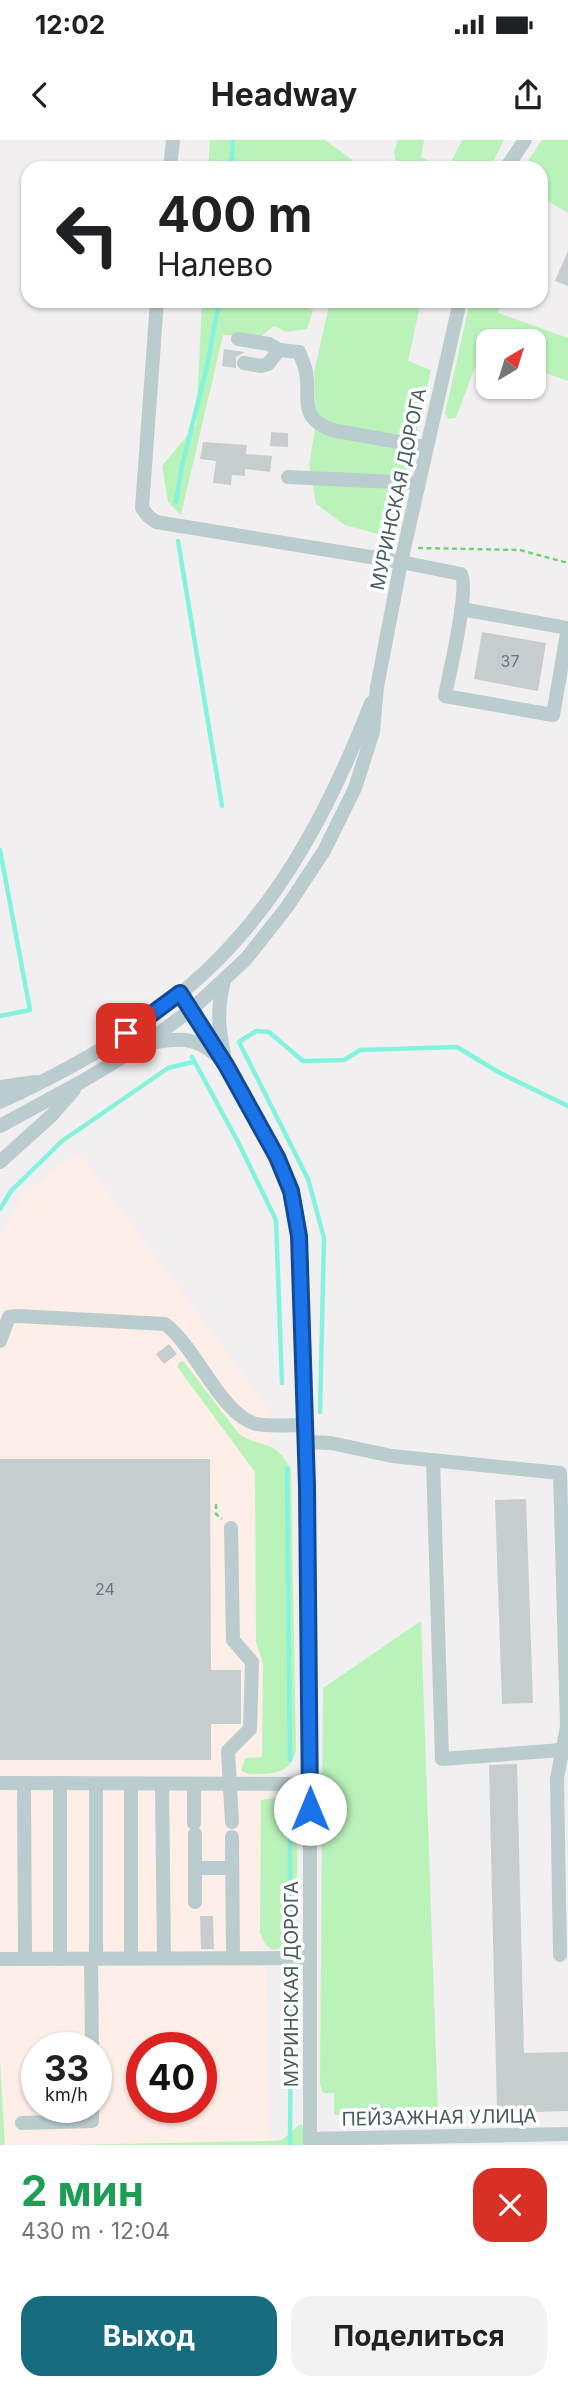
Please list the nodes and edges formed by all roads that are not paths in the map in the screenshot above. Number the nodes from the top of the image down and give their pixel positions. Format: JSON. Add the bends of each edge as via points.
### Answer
{"nodes":[{"id":1,"x":173,"y":140,"type":"edge"},
{"id":2,"x":525,"y":140,"type":"edge"},
{"id":3,"x":171,"y":161,"type":"edge"},
{"id":4,"x":511,"y":161,"type":"edge"},
{"id":5,"x":156,"y":308,"type":"edge"},
{"id":6,"x":458,"y":308,"type":"edge"},
{"id":7,"x":238,"y":339,"type":"dead end"},
{"id":8,"x":279,"y":350,"type":"junction"},
{"id":9,"x":244,"y":363,"type":"dead end"},
{"id":10,"x":426,"y":447,"type":"junction"},
{"id":11,"x":288,"y":477,"type":"dead end"},
{"id":12,"x":418,"y":483,"type":"junction"},
{"id":13,"x":403,"y":555,"type":"junction"},
{"id":14,"x":461,"y":609,"type":"junction"},
{"id":15,"x":377,"y":687,"type":"junction"},
{"id":16,"x":224,"y":980,"type":"junction"},
{"id":17,"x":180,"y":993,"type":"junction"},
{"id":18,"x":192,"y":1009,"type":"junction"},
{"id":19,"x":143,"y":1045,"type":"junction"},
{"id":20,"x":226,"y":1065,"type":"junction"},
{"id":21,"x":47,"y":1080,"type":"junction"},
{"id":22,"x":81,"y":1082,"type":"junction"},
{"id":23,"x":0,"y":1087,"type":"edge"},
{"id":24,"x":0,"y":1102,"type":"edge"},
{"id":25,"x":0,"y":1126,"type":"edge"},
{"id":26,"x":0,"y":1163,"type":"edge"},
{"id":27,"x":0,"y":1341,"type":"edge"},
{"id":28,"x":306,"y":1425,"type":"junction"},
{"id":29,"x":306,"y":1442,"type":"junction"},
{"id":30,"x":433,"y":1460,"type":"junction"},
{"id":31,"x":231,"y":1528,"type":"dead end"},
{"id":32,"x":562,"y":1750,"type":"junction"},
{"id":33,"x":0,"y":1783,"type":"edge"},
{"id":34,"x":24,"y":1783,"type":"junction"},
{"id":35,"x":60,"y":1783,"type":"junction"},
{"id":36,"x":96,"y":1784,"type":"junction"},
{"id":37,"x":131,"y":1784,"type":"junction"},
{"id":38,"x":162,"y":1784,"type":"junction"},
{"id":39,"x":194,"y":1784,"type":"junction"},
{"id":40,"x":231,"y":1784,"type":"junction"},
{"id":41,"x":310,"y":1784,"type":"junction"},
{"id":42,"x":232,"y":1822,"type":"dead end"},
{"id":43,"x":232,"y":1837,"type":"dead end"},
{"id":44,"x":195,"y":1868,"type":"junction"},
{"id":45,"x":232,"y":1868,"type":"junction"},
{"id":46,"x":195,"y":1902,"type":"dead end"},
{"id":47,"x":561,"y":1955,"type":"dead end"},
{"id":48,"x":131,"y":1958,"type":"junction"},
{"id":49,"x":164,"y":1958,"type":"junction"},
{"id":50,"x":233,"y":1958,"type":"junction"},
{"id":51,"x":309,"y":1958,"type":"junction"},
{"id":52,"x":0,"y":1959,"type":"edge"},
{"id":53,"x":25,"y":1959,"type":"junction"},
{"id":54,"x":60,"y":1959,"type":"junction"},
{"id":55,"x":94,"y":1959,"type":"junction"},
{"id":56,"x":92,"y":2032,"type":"edge"},
{"id":57,"x":568,"y":2134,"type":"edge"},
{"id":58,"x":525,"y":2139,"type":"edge"},
{"id":59,"x":471,"y":2140,"type":"edge"},
{"id":60,"x":310,"y":2142,"type":"edge"}],
"edges":[{"from":1,"to":3,"type":"street"},
{"from":2,"to":4,"type":"street"},
{"from":5,"to":13,"type":"street","via":[[142,508],[148,516],[156,522]]},
{"from":6,"to":10,"type":"street","name":"МУРИНСКАЯ ДОРОГА"},
{"from":7,"to":8,"type":"street"},
{"from":8,"to":9,"type":"street","via":[[268,364]]},
{"from":8,"to":10,"type":"street","via":[[299,352],[306,369],[307,405],[321,426]]},
{"from":10,"to":12,"type":"street","name":"МУРИНСКАЯ ДОРОГА"},
{"from":11,"to":12,"type":"street"},
{"from":12,"to":13,"type":"street","name":"МУРИНСКАЯ ДОРОГА"},
{"from":13,"to":14,"type":"street","via":[[461,574],[465,580]]},
{"from":13,"to":15,"type":"street","name":"МУРИНСКАЯ ДОРОГА"},
{"from":14,"to":14,"type":"street","via":[[568,628],[553,715],[445,696]]},
{"from":15,"to":16,"type":"street","name":"МУРИНСКАЯ ДОРОГА","via":[[366,759],[324,851],[287,908]]},
{"from":15,"to":17,"type":"street","name":"МУРИНСКАЯ ДОРОГА","via":[[347,765],[288,870],[230,947]]},
{"from":16,"to":18,"type":"street","name":"МУРИНСКАЯ ДОРОГА"},
{"from":16,"to":20,"type":"street","via":[[218,1026]]},
{"from":17,"to":18,"type":"street","name":"МУРИНСКАЯ ДОРОГА"},
{"from":17,"to":21,"type":"street","via":[[113,1042]]},
{"from":18,"to":19,"type":"street"},
{"from":18,"to":20,"type":"street","name":"МУРИНСКАЯ ДОРОГА"},
{"from":19,"to":20,"type":"street","via":[[174,1038],[193,1040]]},
{"from":19,"to":22,"type":"street"},
{"from":20,"to":28,"type":"street","name":"МУРИНСКАЯ ДОРОГА","via":[[291,1191],[299,1236]]},
{"from":21,"to":23,"type":"street"},
{"from":21,"to":24,"type":"street"},
{"from":22,"to":25,"type":"street"},
{"from":22,"to":26,"type":"street"},
{"from":27,"to":28,"type":"street","via":[[9,1317],[18,1316],[165,1324],[241,1416],[257,1424]]},
{"from":28,"to":29,"type":"street","name":"МУРИНСКАЯ ДОРОГА"},
{"from":29,"to":30,"type":"street"},
{"from":29,"to":41,"type":"street","name":"МУРИНСКАЯ ДОРОГА"},
{"from":30,"to":32,"type":"street","via":[[560,1473],[567,1727]]},
{"from":30,"to":32,"type":"street","via":[[442,1759]]},
{"from":31,"to":40,"type":"street","via":[[233,1640],[252,1662],[250,1728],[228,1751]]},
{"from":32,"to":47,"type":"street","via":[[557,1778]]},
{"from":33,"to":34,"type":"street"},
{"from":34,"to":35,"type":"street"},
{"from":34,"to":53,"type":"street"},
{"from":35,"to":36,"type":"street"},
{"from":35,"to":54,"type":"street"},
{"from":36,"to":37,"type":"street"},
{"from":36,"to":55,"type":"street"},
{"from":37,"to":38,"type":"street"},
{"from":37,"to":48,"type":"street"},
{"from":38,"to":39,"type":"street"},
{"from":38,"to":49,"type":"street"},
{"from":39,"to":40,"type":"street"},
{"from":39,"to":44,"type":"street"},
{"from":40,"to":41,"type":"street"},
{"from":40,"to":42,"type":"street"},
{"from":41,"to":51,"type":"street","name":"МУРИНСКАЯ ДОРОГА"},
{"from":43,"to":45,"type":"street"},
{"from":44,"to":45,"type":"street"},
{"from":44,"to":46,"type":"street"},
{"from":45,"to":50,"type":"street"},
{"from":48,"to":49,"type":"street"},
{"from":48,"to":55,"type":"street"},
{"from":49,"to":50,"type":"street"},
{"from":50,"to":51,"type":"street"},
{"from":51,"to":60,"type":"street","name":"МУРИНСКАЯ ДОРОГА"},
{"from":52,"to":53,"type":"street"},
{"from":53,"to":54,"type":"street"},
{"from":54,"to":55,"type":"street"},
{"from":55,"to":56,"type":"street"},
{"from":57,"to":58,"type":"street","name":"ПЕЙЗАЖНАЯ УЛИЦА"},
{"from":58,"to":59,"type":"street","name":"ПЕЙЗАЖНАЯ УЛИЦА"},
{"from":59,"to":60,"type":"street","name":"ПЕЙЗАЖНАЯ УЛИЦА"}]}
